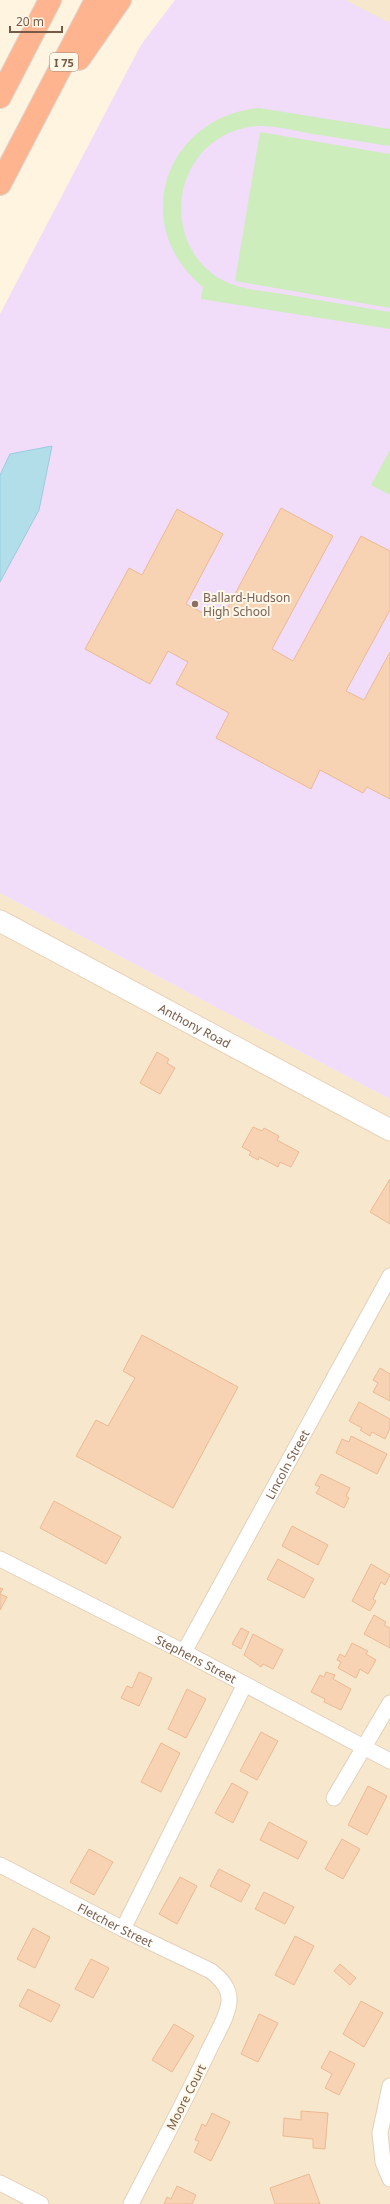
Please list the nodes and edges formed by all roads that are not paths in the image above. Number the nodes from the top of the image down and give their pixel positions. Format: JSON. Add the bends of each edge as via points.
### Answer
{"nodes":[{"id":1,"x":50,"y":0,"type":"edge"},
{"id":2,"x":96,"y":0,"type":"edge"},
{"id":3,"x":120,"y":0,"type":"edge"},
{"id":4,"x":0,"y":97,"type":"edge"},
{"id":5,"x":31,"y":125,"type":"junction"},
{"id":6,"x":0,"y":184,"type":"edge"},
{"id":7,"x":0,"y":921,"type":"edge"},
{"id":8,"x":390,"y":1130,"type":"edge"},
{"id":9,"x":390,"y":1276,"type":"edge"},
{"id":10,"x":0,"y":1559,"type":"edge"},
{"id":11,"x":184,"y":1652,"type":"junction"},
{"id":12,"x":244,"y":1686,"type":"junction"},
{"id":13,"x":390,"y":1703,"type":"edge"},
{"id":14,"x":363,"y":1747,"type":"junction"},
{"id":15,"x":390,"y":1761,"type":"edge"},
{"id":16,"x":334,"y":1798,"type":"dead end"},
{"id":17,"x":0,"y":1865,"type":"edge"},
{"id":18,"x":123,"y":1929,"type":"junction"},
{"id":19,"x":226,"y":1988,"type":"joint"},
{"id":20,"x":390,"y":2086,"type":"edge"},
{"id":21,"x":390,"y":2179,"type":"edge"},
{"id":22,"x":0,"y":2182,"type":"edge"},
{"id":23,"x":40,"y":2204,"type":"edge"},
{"id":24,"x":131,"y":2204,"type":"edge"}],
"edges":[{"from":1,"to":4,"type":"highway"},
{"from":2,"to":5,"type":"highway","number":"I 75"},
{"from":3,"to":5,"type":"highway"},
{"from":5,"to":6,"type":"highway","number":"I 75"},
{"from":7,"to":8,"type":"street","name":"Anthony Road"},
{"from":9,"to":11,"type":"street","name":"Lincoln Street"},
{"from":10,"to":11,"type":"street","name":"Stephens Street"},
{"from":11,"to":12,"type":"street","name":"Stephens Street"},
{"from":12,"to":14,"type":"street","name":"Stephens Street"},
{"from":12,"to":18,"type":"street"},
{"from":13,"to":14,"type":"street"},
{"from":14,"to":15,"type":"street","name":"Stephens Street"},
{"from":14,"to":16,"type":"street"},
{"from":17,"to":18,"type":"street","name":"Fletcher Street"},
{"from":18,"to":19,"type":"street","name":"Fletcher Street","via":[[211,1971],[222,1980]]},
{"from":19,"to":24,"type":"street","name":"Moore Court","via":[[229,2000],[226,2013]]},
{"from":20,"to":21,"type":"street","via":[[380,2133],[383,2162]]},
{"from":22,"to":23,"type":"street"}]}
